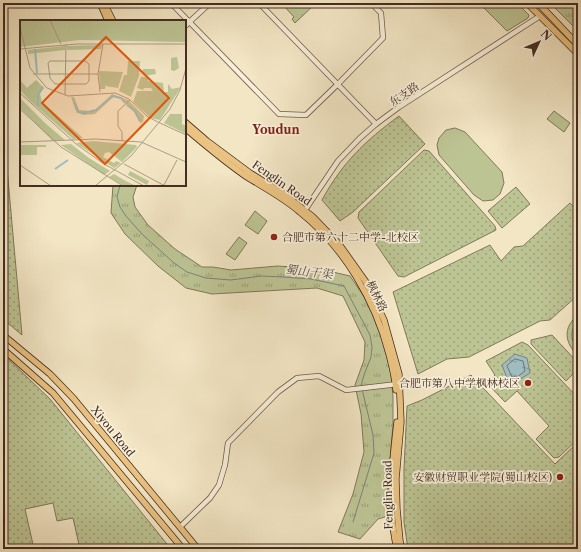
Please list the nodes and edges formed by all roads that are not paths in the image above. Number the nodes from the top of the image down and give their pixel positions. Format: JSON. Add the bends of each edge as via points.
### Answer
{"nodes":[{"id":1,"x":100,"y":3,"type":"edge"},
{"id":2,"x":104,"y":3,"type":"edge"},
{"id":3,"x":171,"y":3,"type":"edge"},
{"id":4,"x":210,"y":3,"type":"edge"},
{"id":5,"x":259,"y":3,"type":"edge"},
{"id":6,"x":371,"y":3,"type":"edge"},
{"id":7,"x":527,"y":3,"type":"edge"},
{"id":8,"x":538,"y":3,"type":"edge"},
{"id":9,"x":540,"y":16,"type":"junction"},
{"id":10,"x":108,"y":20,"type":"edge"},
{"id":11,"x":112,"y":20,"type":"edge"},
{"id":12,"x":184,"y":20,"type":"edge"},
{"id":13,"x":187,"y":24,"type":"edge"},
{"id":14,"x":578,"y":44,"type":"edge"},
{"id":15,"x":578,"y":54,"type":"edge"},
{"id":16,"x":337,"y":85,"type":"junction"},
{"id":17,"x":186,"y":123,"type":"edge"},
{"id":18,"x":376,"y":124,"type":"junction"},
{"id":19,"x":186,"y":129,"type":"edge"},
{"id":20,"x":303,"y":212,"type":"junction"},
{"id":21,"x":3,"y":335,"type":"edge"},
{"id":22,"x":3,"y":349,"type":"edge"},
{"id":23,"x":397,"y":384,"type":"junction"},
{"id":24,"x":180,"y":526,"type":"junction"},
{"id":25,"x":184,"y":549,"type":"edge"},
{"id":26,"x":198,"y":549,"type":"edge"},
{"id":27,"x":397,"y":549,"type":"edge"},
{"id":28,"x":402,"y":549,"type":"edge"}],
"edges":[{"from":1,"to":10,"type":"main road"},
{"from":2,"to":11,"type":"main road"},
{"from":3,"to":12,"type":"street"},
{"from":4,"to":13,"type":"street"},
{"from":5,"to":16,"type":"street"},
{"from":6,"to":16,"type":"street","via":[[381,13],[383,38]]},
{"from":7,"to":9,"type":"main road"},
{"from":8,"to":14,"type":"main road"},
{"from":9,"to":15,"type":"main road"},
{"from":9,"to":18,"type":"street","name":"东支路"},
{"from":13,"to":16,"type":"street","via":[[279,114],[306,115]]},
{"from":16,"to":18,"type":"street"},
{"from":17,"to":20,"type":"main road","name":"Fenglin Road","via":[[250,174],[284,194]]},
{"from":18,"to":20,"type":"street","name":"东支路","via":[[338,161]]},
{"from":19,"to":20,"type":"main road","name":"枫林路","via":[[233,167]]},
{"from":20,"to":23,"type":"main road","name":"枫林路","via":[[348,264],[365,291],[384,334]]},
{"from":21,"to":24,"type":"main road","name":"Xiyou Road","via":[[50,374],[74,399]]},
{"from":22,"to":25,"type":"main road","name":"Xiyou Road","via":[[53,393]]},
{"from":23,"to":24,"type":"street","via":[[346,390],[319,376],[297,378],[278,392],[228,443],[219,485],[210,498]]},
{"from":23,"to":27,"type":"main road","name":"枫林路","via":[[397,418],[391,482]]},
{"from":23,"to":28,"type":"main road","name":"Fenglin Road","via":[[401,422],[396,509]]},
{"from":24,"to":26,"type":"main road","name":"Xiyou Road"}]}
